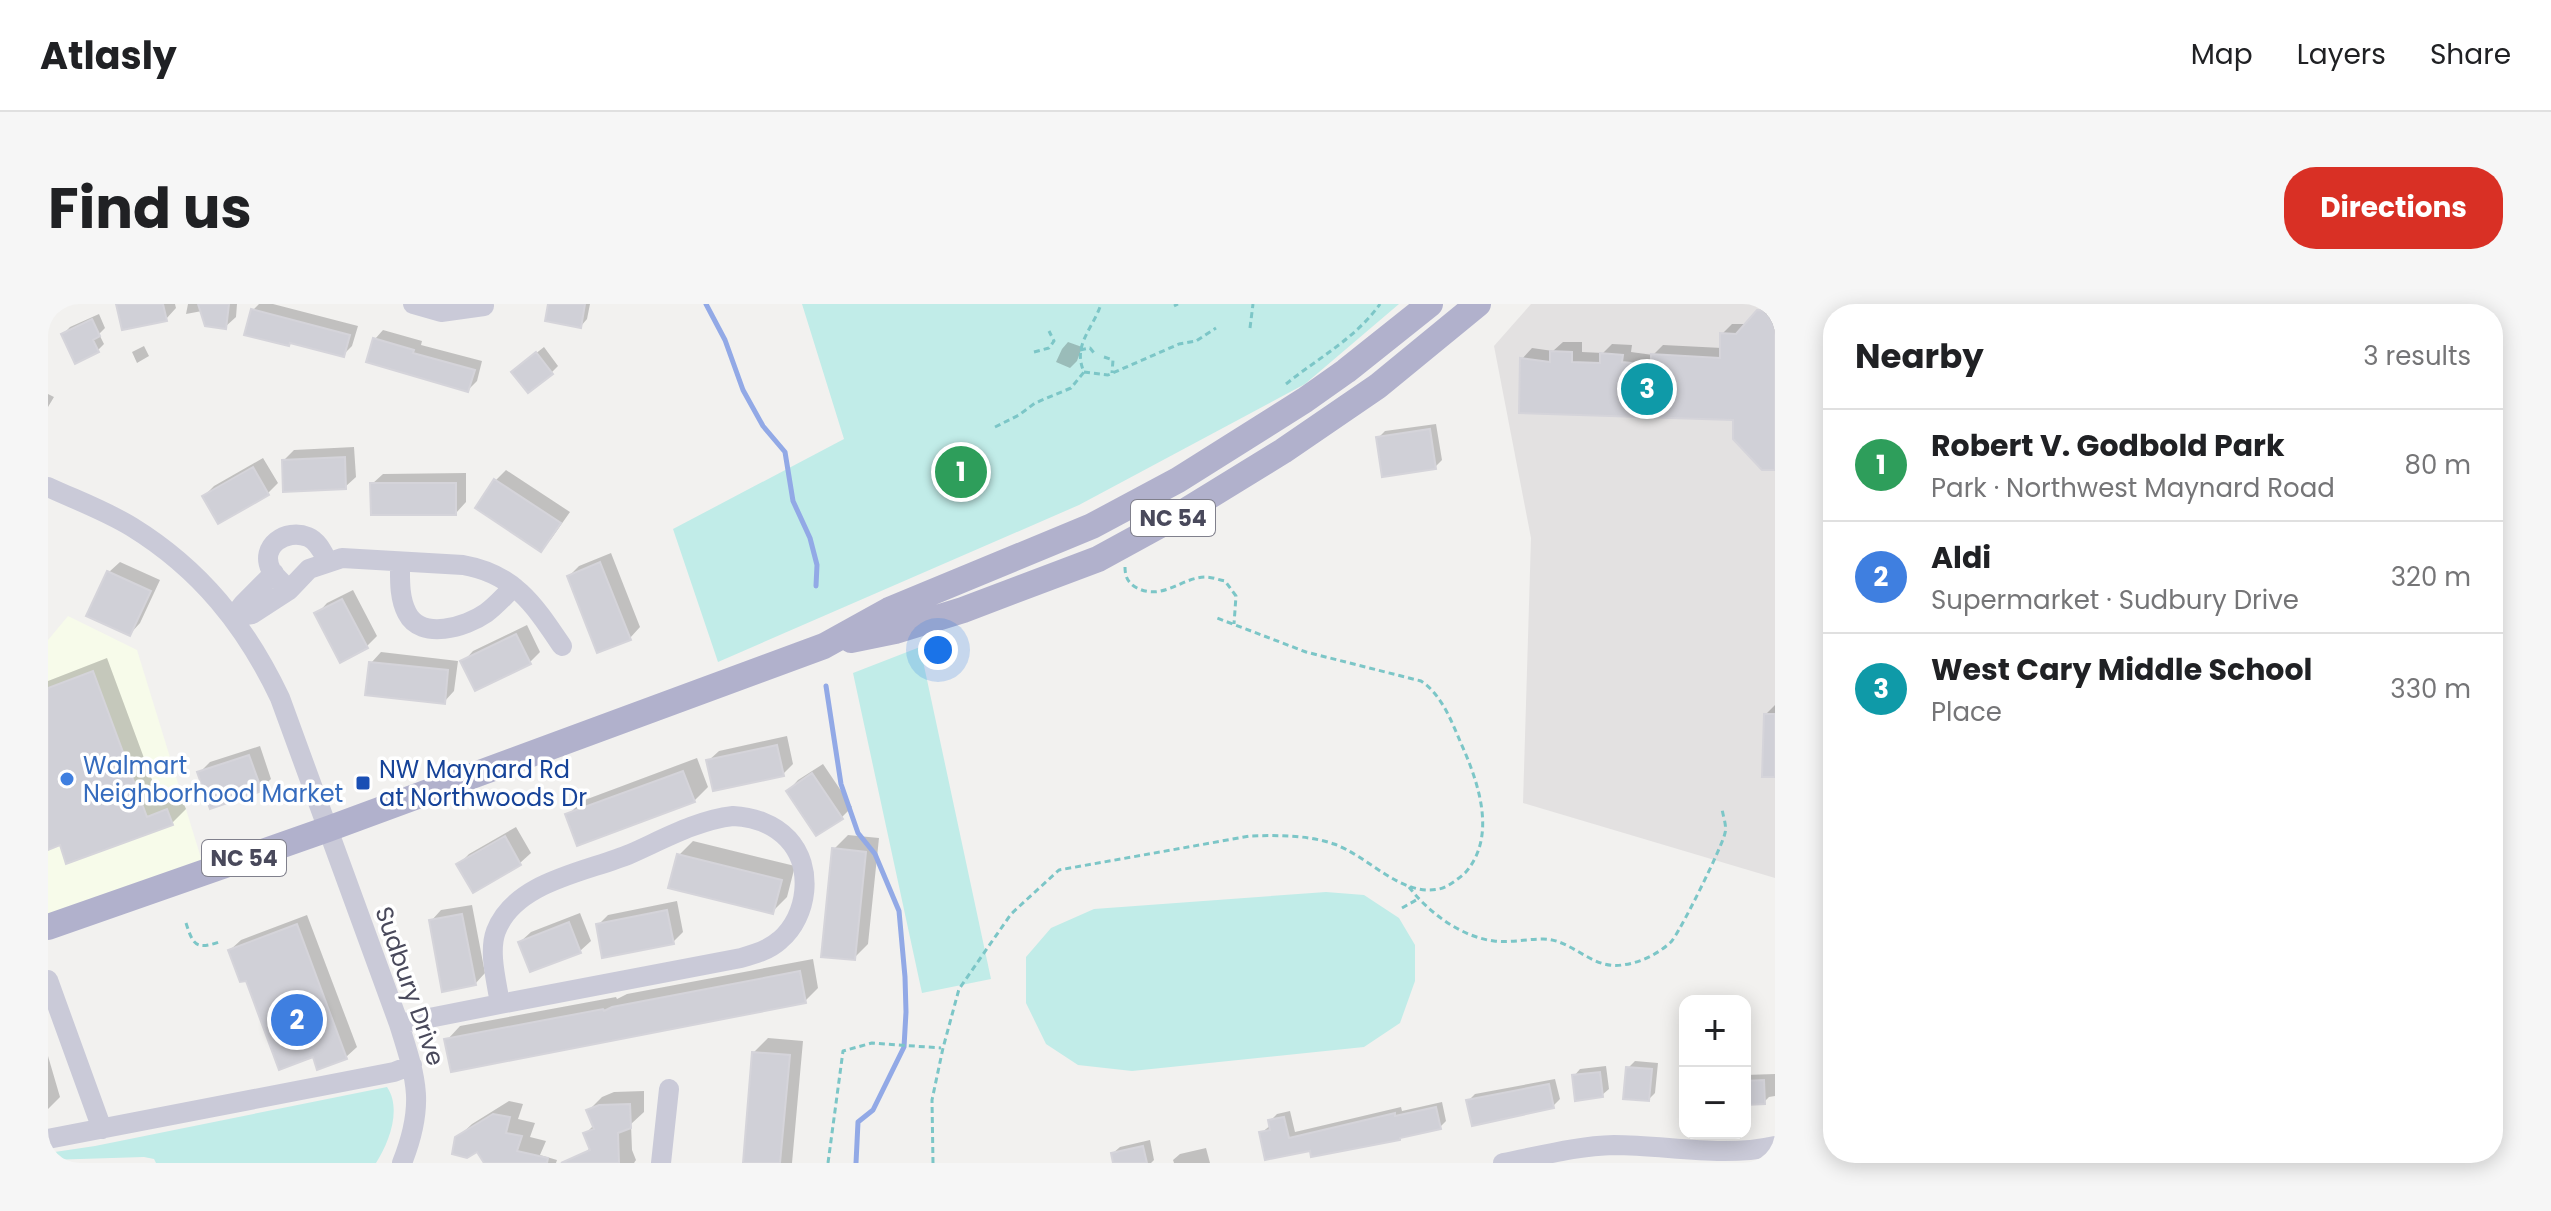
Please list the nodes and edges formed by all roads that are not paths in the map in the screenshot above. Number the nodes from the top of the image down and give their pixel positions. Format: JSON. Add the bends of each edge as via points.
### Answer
{"nodes":[{"id":1,"x":413,"y":304,"type":"edge"},
{"id":2,"x":1430,"y":304,"type":"edge"},
{"id":3,"x":1478,"y":304,"type":"edge"},
{"id":4,"x":484,"y":306,"type":"edge"},
{"id":5,"x":48,"y":487,"type":"edge"},
{"id":6,"x":328,"y":562,"type":"junction"},
{"id":7,"x":400,"y":563,"type":"junction"},
{"id":8,"x":274,"y":573,"type":"junction"},
{"id":9,"x":514,"y":587,"type":"junction"},
{"id":10,"x":289,"y":590,"type":"junction"},
{"id":11,"x":233,"y":617,"type":"junction"},
{"id":12,"x":562,"y":646,"type":"dead end"},
{"id":13,"x":824,"y":646,"type":"junction"},
{"id":14,"x":328,"y":829,"type":"junction"},
{"id":15,"x":48,"y":927,"type":"edge"},
{"id":16,"x":48,"y":980,"type":"edge"},
{"id":17,"x":500,"y":1004,"type":"junction"},
{"id":18,"x":399,"y":1024,"type":"junction"},
{"id":19,"x":412,"y":1065,"type":"junction"},
{"id":20,"x":669,"y":1089,"type":"dead end"},
{"id":21,"x":102,"y":1129,"type":"junction"},
{"id":22,"x":48,"y":1139,"type":"edge"},
{"id":23,"x":1775,"y":1146,"type":"edge"},
{"id":24,"x":1670,"y":1156,"type":"edge"},
{"id":25,"x":402,"y":1163,"type":"edge"},
{"id":26,"x":661,"y":1163,"type":"edge"},
{"id":27,"x":1503,"y":1163,"type":"edge"}],
"edges":[{"from":1,"to":4,"type":"street","via":[[441,312]]},
{"from":2,"to":13,"type":"main road","number":"NC 54","via":[[1305,400],[1190,473],[1092,526],[889,610]]},
{"from":3,"to":13,"type":"main road","number":"NC 54","via":[[1378,386],[1283,451],[1098,559],[909,627]]},
{"from":5,"to":11,"type":"street","name":"Sudbury Drive","via":[[148,538]]},
{"from":6,"to":7,"type":"street","via":[[342,558]]},
{"from":6,"to":8,"type":"street","via":[[306,536],[286,536],[271,546]]},
{"from":6,"to":10,"type":"street","via":[[309,569]]},
{"from":7,"to":9,"type":"street","via":[[480,568]]},
{"from":7,"to":9,"type":"street","via":[[408,617],[432,630],[485,614]]},
{"from":8,"to":10,"type":"street"},
{"from":8,"to":11,"type":"street"},
{"from":9,"to":12,"type":"street","via":[[531,601]]},
{"from":10,"to":11,"type":"street","via":[[252,614]]},
{"from":11,"to":14,"type":"street","name":"Sudbury Drive","via":[[280,698]]},
{"from":13,"to":14,"type":"main road","number":"NC 54"},
{"from":14,"to":15,"type":"main road","number":"NC 54"},
{"from":14,"to":18,"type":"street","name":"Sudbury Drive"},
{"from":16,"to":21,"type":"street"},
{"from":17,"to":17,"type":"street","via":[[741,958],[772,946],[792,927],[804,900],[795,850],[768,824],[733,816],[559,877],[523,899],[497,929],[493,953]]},
{"from":17,"to":18,"type":"street"},
{"from":18,"to":19,"type":"street","name":"Sudbury Drive"},
{"from":19,"to":21,"type":"street"},
{"from":19,"to":25,"type":"street","name":"Sudbury Drive","via":[[418,1104]]},
{"from":20,"to":26,"type":"street"},
{"from":21,"to":22,"type":"street"},
{"from":23,"to":24,"type":"street"},
{"from":24,"to":27,"type":"street","via":[[1618,1145],[1589,1146]]}]}
